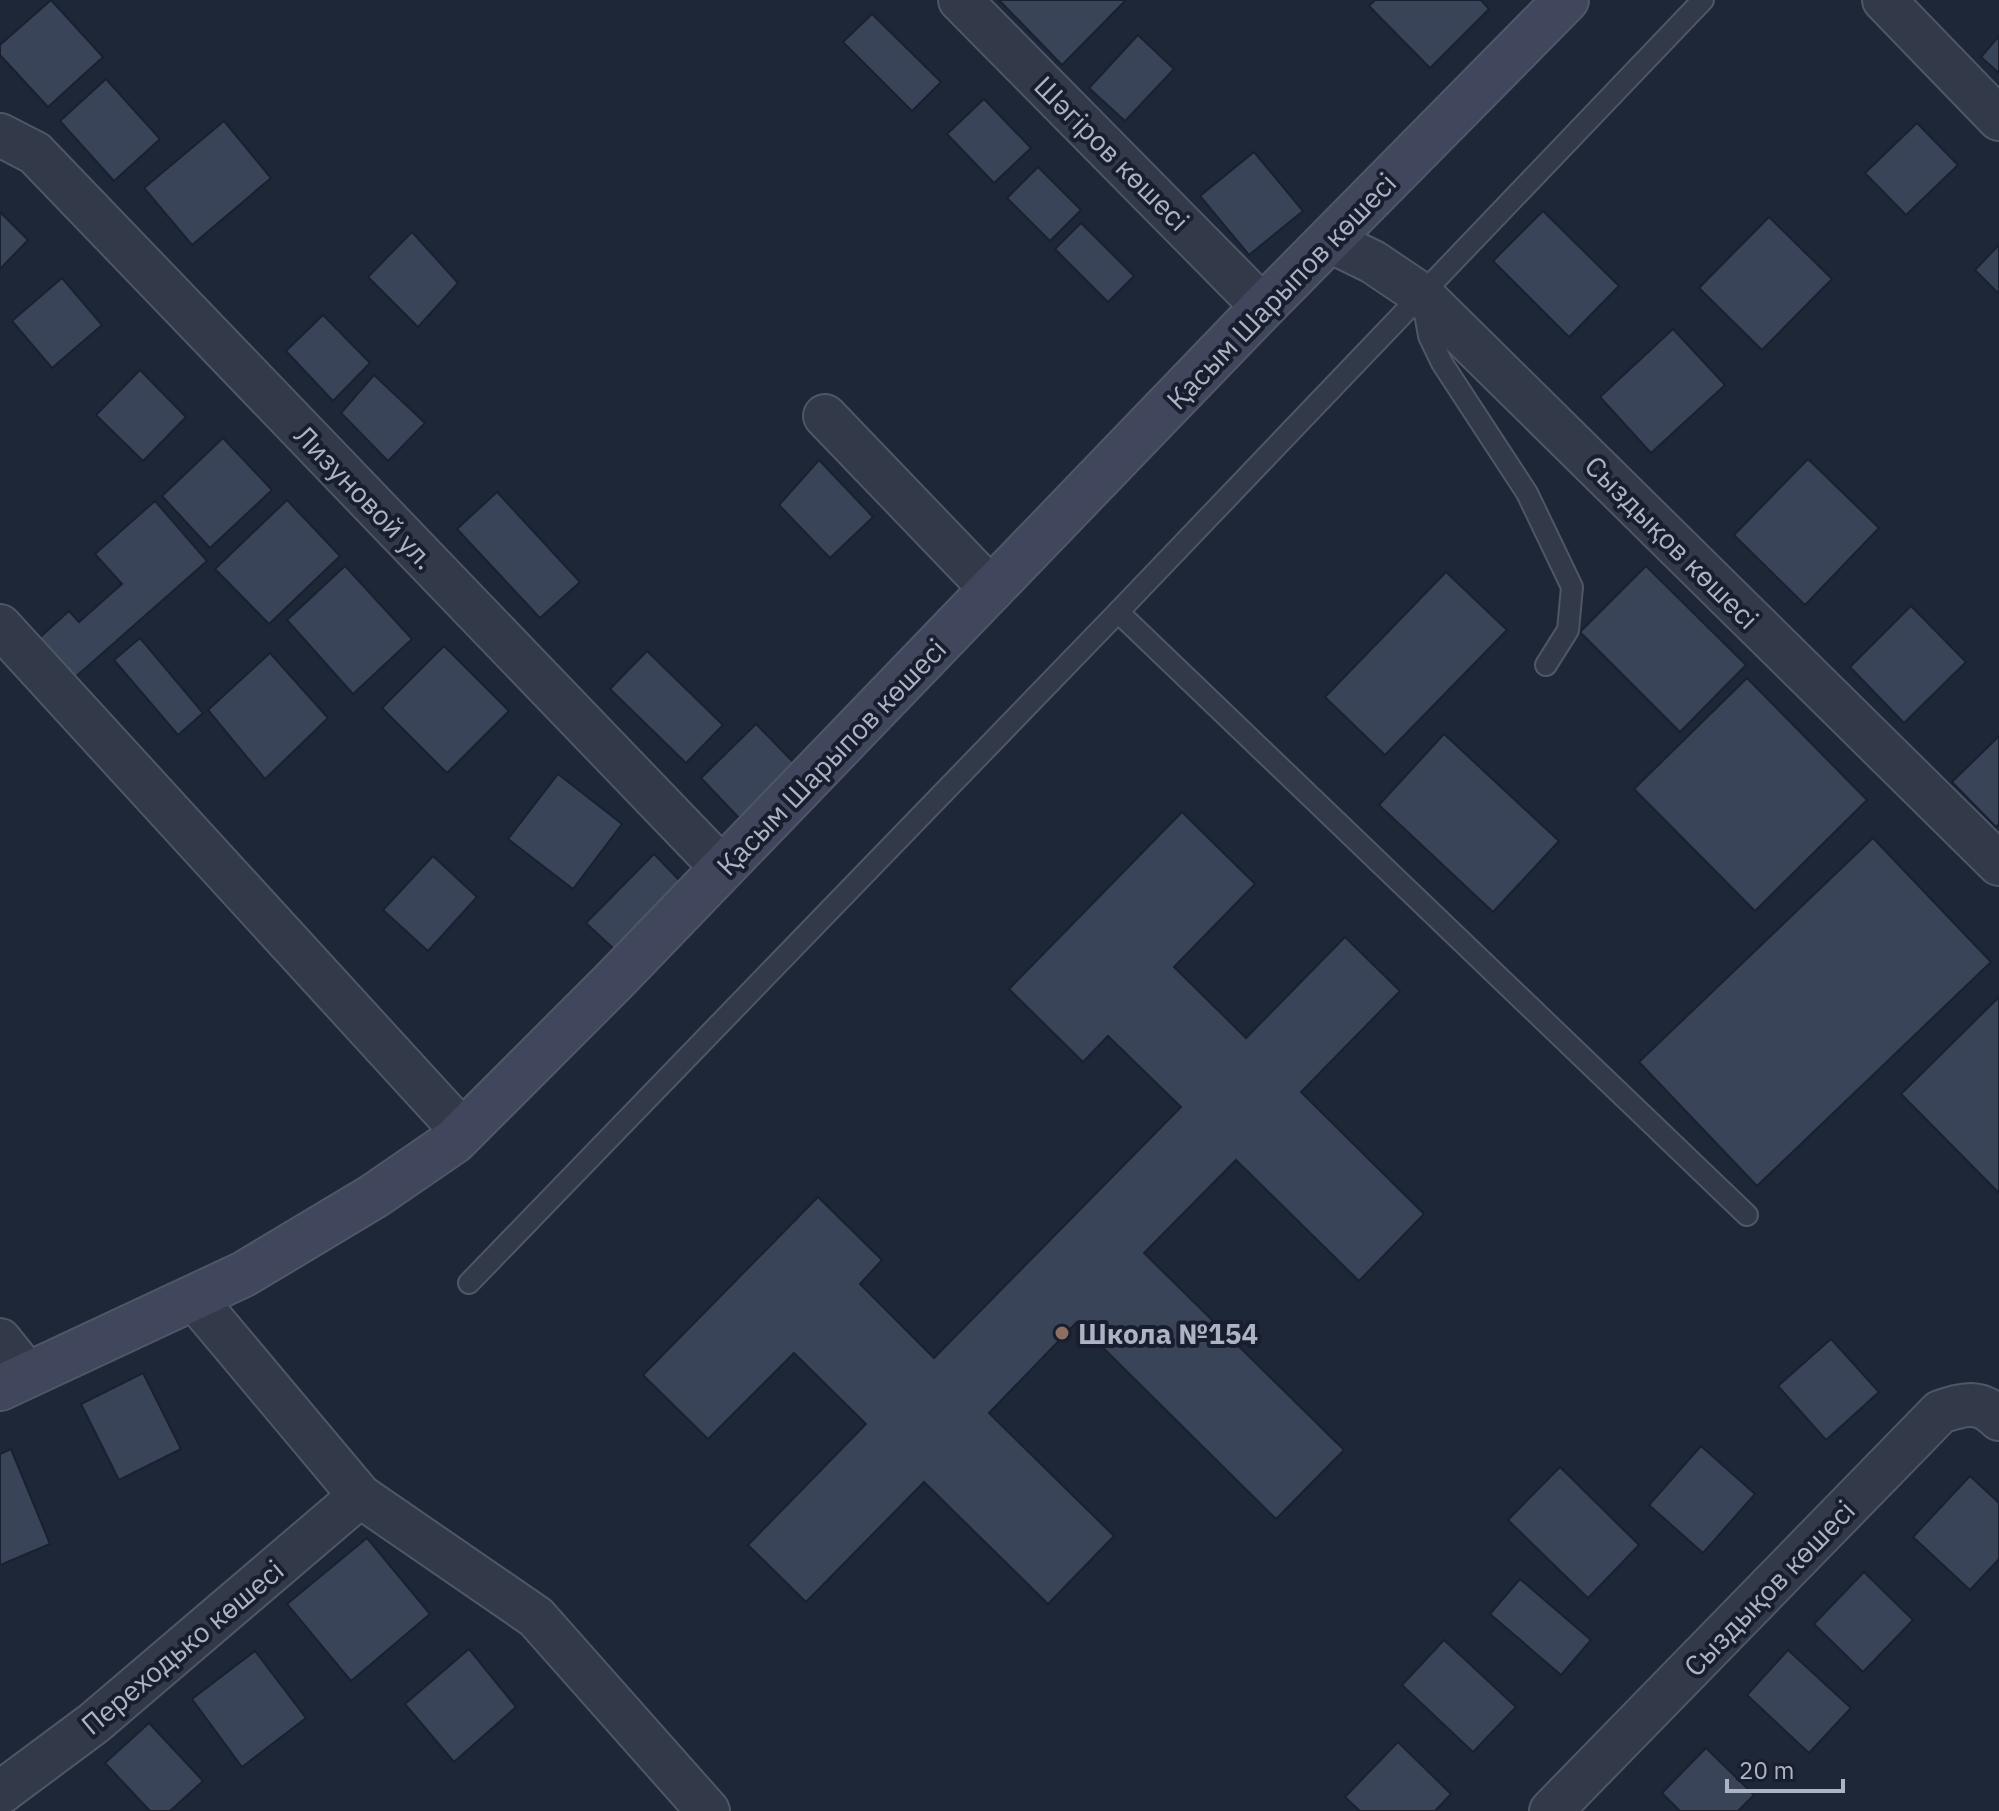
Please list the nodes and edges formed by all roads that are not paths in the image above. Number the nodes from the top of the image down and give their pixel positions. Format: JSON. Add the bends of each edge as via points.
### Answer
{"nodes":[{"id":1,"x":960,"y":0,"type":"edge"},
{"id":2,"x":1566,"y":0,"type":"edge"},
{"id":3,"x":1703,"y":0,"type":"edge"},
{"id":4,"x":1884,"y":0,"type":"edge"},
{"id":5,"x":1999,"y":119,"type":"edge"},
{"id":6,"x":0,"y":135,"type":"edge"},
{"id":7,"x":1330,"y":241,"type":"junction"},
{"id":8,"x":1422,"y":295,"type":"junction"},
{"id":9,"x":1263,"y":307,"type":"junction"},
{"id":10,"x":825,"y":416,"type":"dead end"},
{"id":11,"x":992,"y":590,"type":"junction"},
{"id":12,"x":1118,"y":612,"type":"junction"},
{"id":13,"x":0,"y":626,"type":"edge"},
{"id":14,"x":1546,"y":665,"type":"dead end"},
{"id":15,"x":1999,"y":864,"type":"edge"},
{"id":16,"x":723,"y":869,"type":"junction"},
{"id":17,"x":463,"y":1132,"type":"junction"},
{"id":18,"x":1747,"y":1215,"type":"dead end"},
{"id":19,"x":469,"y":1283,"type":"dead end"},
{"id":20,"x":194,"y":1298,"type":"junction"},
{"id":21,"x":0,"y":1340,"type":"edge"},
{"id":22,"x":14,"y":1382,"type":"edge"},
{"id":23,"x":1999,"y":1419,"type":"edge"},
{"id":24,"x":360,"y":1496,"type":"junction"},
{"id":25,"x":0,"y":1793,"type":"edge"},
{"id":26,"x":708,"y":1811,"type":"edge"},
{"id":27,"x":1551,"y":1811,"type":"edge"}],
"edges":[{"from":1,"to":9,"type":"street","name":"Шәгіров көшесі"},
{"from":2,"to":7,"type":"street","name":"Қасым Шарыпов көшесі"},
{"from":3,"to":8,"type":"lane"},
{"from":4,"to":5,"type":"street"},
{"from":6,"to":16,"type":"street","name":"Лизуновой ул.","via":[[35,153]]},
{"from":7,"to":8,"type":"street","name":"Сыздықов көшесі"},
{"from":7,"to":9,"type":"street","name":"Қасым Шарыпов көшесі"},
{"from":8,"to":12,"type":"lane"},
{"from":8,"to":14,"type":"lane","via":[[1429,336],[1442,363],[1527,493],[1572,587],[1568,630]]},
{"from":8,"to":15,"type":"street","name":"Сыздықов көшесі"},
{"from":9,"to":11,"type":"street","name":"Қасым Шарыпов көшесі"},
{"from":10,"to":11,"type":"street"},
{"from":11,"to":16,"type":"street","name":"Қасым Шарыпов көшесі"},
{"from":12,"to":18,"type":"lane"},
{"from":12,"to":19,"type":"lane"},
{"from":13,"to":17,"type":"street"},
{"from":16,"to":17,"type":"street","name":"Қасым Шарыпов көшесі"},
{"from":17,"to":20,"type":"street","name":"Қасым Шарыпов көшесі","via":[[374,1196]]},
{"from":20,"to":22,"type":"street","name":"Қасым Шарыпов көшесі"},
{"from":20,"to":24,"type":"street"},
{"from":21,"to":22,"type":"street"},
{"from":23,"to":27,"type":"street","name":"Сыздықов көшесі","via":[[1987,1407],[1967,1403],[1940,1412]]},
{"from":24,"to":25,"type":"street","name":"Переходько көшесі","via":[[94,1723]]},
{"from":24,"to":26,"type":"street","via":[[536,1617]]}]}
